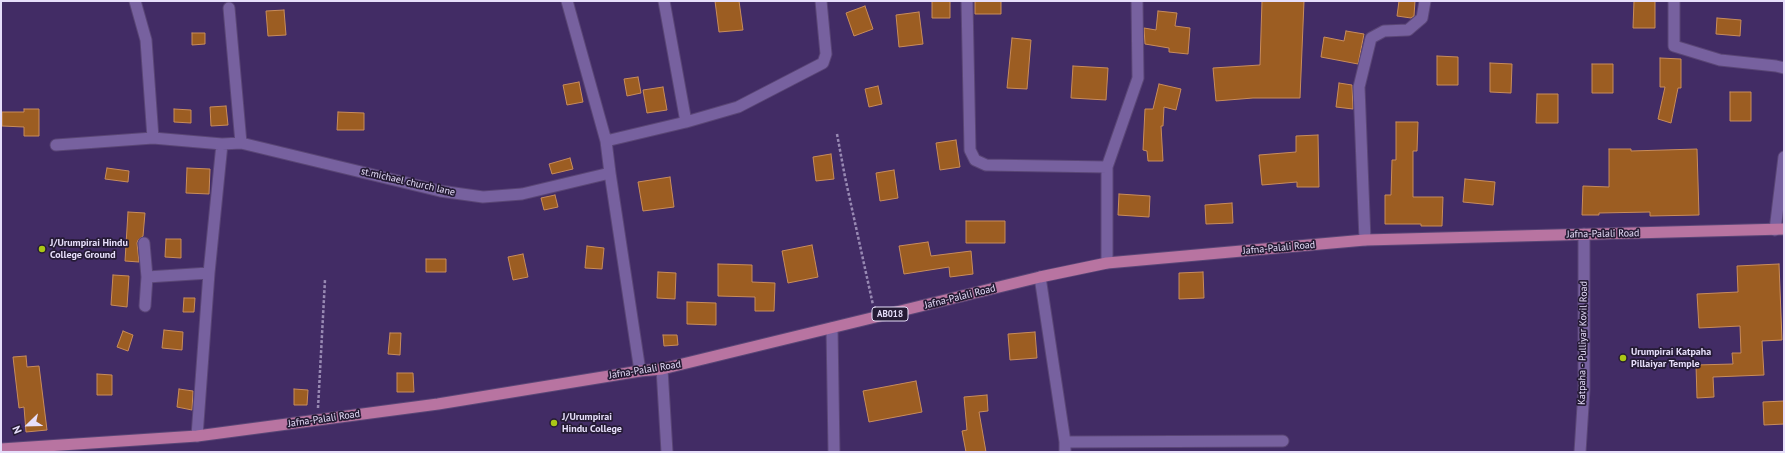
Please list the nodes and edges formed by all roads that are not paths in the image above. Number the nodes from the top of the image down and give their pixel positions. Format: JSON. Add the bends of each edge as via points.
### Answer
{"nodes":[{"id":1,"x":135,"y":1,"type":"edge"},
{"id":2,"x":567,"y":1,"type":"edge"},
{"id":3,"x":664,"y":1,"type":"edge"},
{"id":4,"x":821,"y":1,"type":"edge"},
{"id":5,"x":967,"y":1,"type":"edge"},
{"id":6,"x":1137,"y":1,"type":"edge"},
{"id":7,"x":1425,"y":1,"type":"edge"},
{"id":8,"x":1674,"y":1,"type":"edge"},
{"id":9,"x":230,"y":8,"type":"dead end"},
{"id":10,"x":1784,"y":68,"type":"edge"},
{"id":11,"x":686,"y":122,"type":"junction"},
{"id":12,"x":153,"y":138,"type":"junction"},
{"id":13,"x":606,"y":141,"type":"junction"},
{"id":14,"x":241,"y":143,"type":"junction"},
{"id":15,"x":222,"y":144,"type":"junction"},
{"id":16,"x":56,"y":145,"type":"dead end"},
{"id":17,"x":1784,"y":157,"type":"edge"},
{"id":18,"x":1107,"y":167,"type":"junction"},
{"id":19,"x":610,"y":173,"type":"junction"},
{"id":20,"x":1779,"y":229,"type":"edge"},
{"id":21,"x":1584,"y":234,"type":"junction"},
{"id":22,"x":1365,"y":240,"type":"junction"},
{"id":23,"x":144,"y":243,"type":"dead end"},
{"id":24,"x":1107,"y":263,"type":"junction"},
{"id":25,"x":209,"y":273,"type":"junction"},
{"id":26,"x":147,"y":277,"type":"junction"},
{"id":27,"x":1040,"y":277,"type":"junction"},
{"id":28,"x":145,"y":306,"type":"dead end"},
{"id":29,"x":832,"y":328,"type":"junction"},
{"id":30,"x":662,"y":369,"type":"junction"},
{"id":31,"x":640,"y":371,"type":"junction"},
{"id":32,"x":197,"y":436,"type":"junction"},
{"id":33,"x":1283,"y":441,"type":"dead end"},
{"id":34,"x":1065,"y":447,"type":"edge"},
{"id":35,"x":1,"y":449,"type":"edge"},
{"id":36,"x":667,"y":452,"type":"edge"},
{"id":37,"x":834,"y":452,"type":"edge"},
{"id":38,"x":1580,"y":452,"type":"edge"}],
"edges":[{"from":1,"to":12,"type":"street","via":[[146,40]]},
{"from":2,"to":13,"type":"street"},
{"from":3,"to":11,"type":"street"},
{"from":4,"to":11,"type":"street","via":[[826,54],[823,62],[738,107]]},
{"from":5,"to":18,"type":"street","via":[[970,150],[975,160],[986,165]]},
{"from":6,"to":18,"type":"street","via":[[1138,78]]},
{"from":7,"to":22,"type":"street","via":[[1422,18],[1408,30],[1384,30],[1371,38],[1359,87]]},
{"from":8,"to":10,"type":"street","via":[[1674,46],[1720,60]]},
{"from":9,"to":14,"type":"street"},
{"from":11,"to":13,"type":"street"},
{"from":12,"to":15,"type":"street","name":"st.michael church lane"},
{"from":12,"to":16,"type":"street","name":"st.michael church lane"},
{"from":13,"to":19,"type":"street"},
{"from":14,"to":15,"type":"street","name":"st.michael church lane"},
{"from":14,"to":19,"type":"street","name":"st.michael church lane","via":[[440,191],[483,197],[522,194]]},
{"from":15,"to":25,"type":"street"},
{"from":17,"to":20,"type":"street"},
{"from":18,"to":24,"type":"street"},
{"from":19,"to":31,"type":"street"},
{"from":20,"to":21,"type":"main road","name":"Jafna-Palali Road","number":"AB018"},
{"from":21,"to":22,"type":"main road","name":"Jafna-Palali Road","number":"AB018"},
{"from":21,"to":38,"type":"street","name":"Katpaha - Pulliyar Kovil Road","via":[[1584,390]]},
{"from":22,"to":24,"type":"main road","name":"Jafna-Palali Road","number":"AB018"},
{"from":23,"to":26,"type":"street"},
{"from":24,"to":27,"type":"main road","name":"Jafna-Palali Road","number":"AB018"},
{"from":25,"to":26,"type":"street"},
{"from":25,"to":32,"type":"street"},
{"from":26,"to":28,"type":"street"},
{"from":27,"to":29,"type":"main road","name":"Jafna-Palali Road","number":"AB018"},
{"from":27,"to":34,"type":"street"},
{"from":29,"to":30,"type":"main road","name":"Jafna-Palali Road","number":"AB018"},
{"from":29,"to":37,"type":"street"},
{"from":30,"to":31,"type":"main road","name":"Jafna-Palali Road","number":"AB018"},
{"from":30,"to":36,"type":"street"},
{"from":31,"to":32,"type":"main road","name":"Jafna-Palali Road","number":"AB018","via":[[438,404]]},
{"from":32,"to":35,"type":"main road","name":"Jafna-Palali Road","number":"AB018"},
{"from":33,"to":34,"type":"street"}]}
